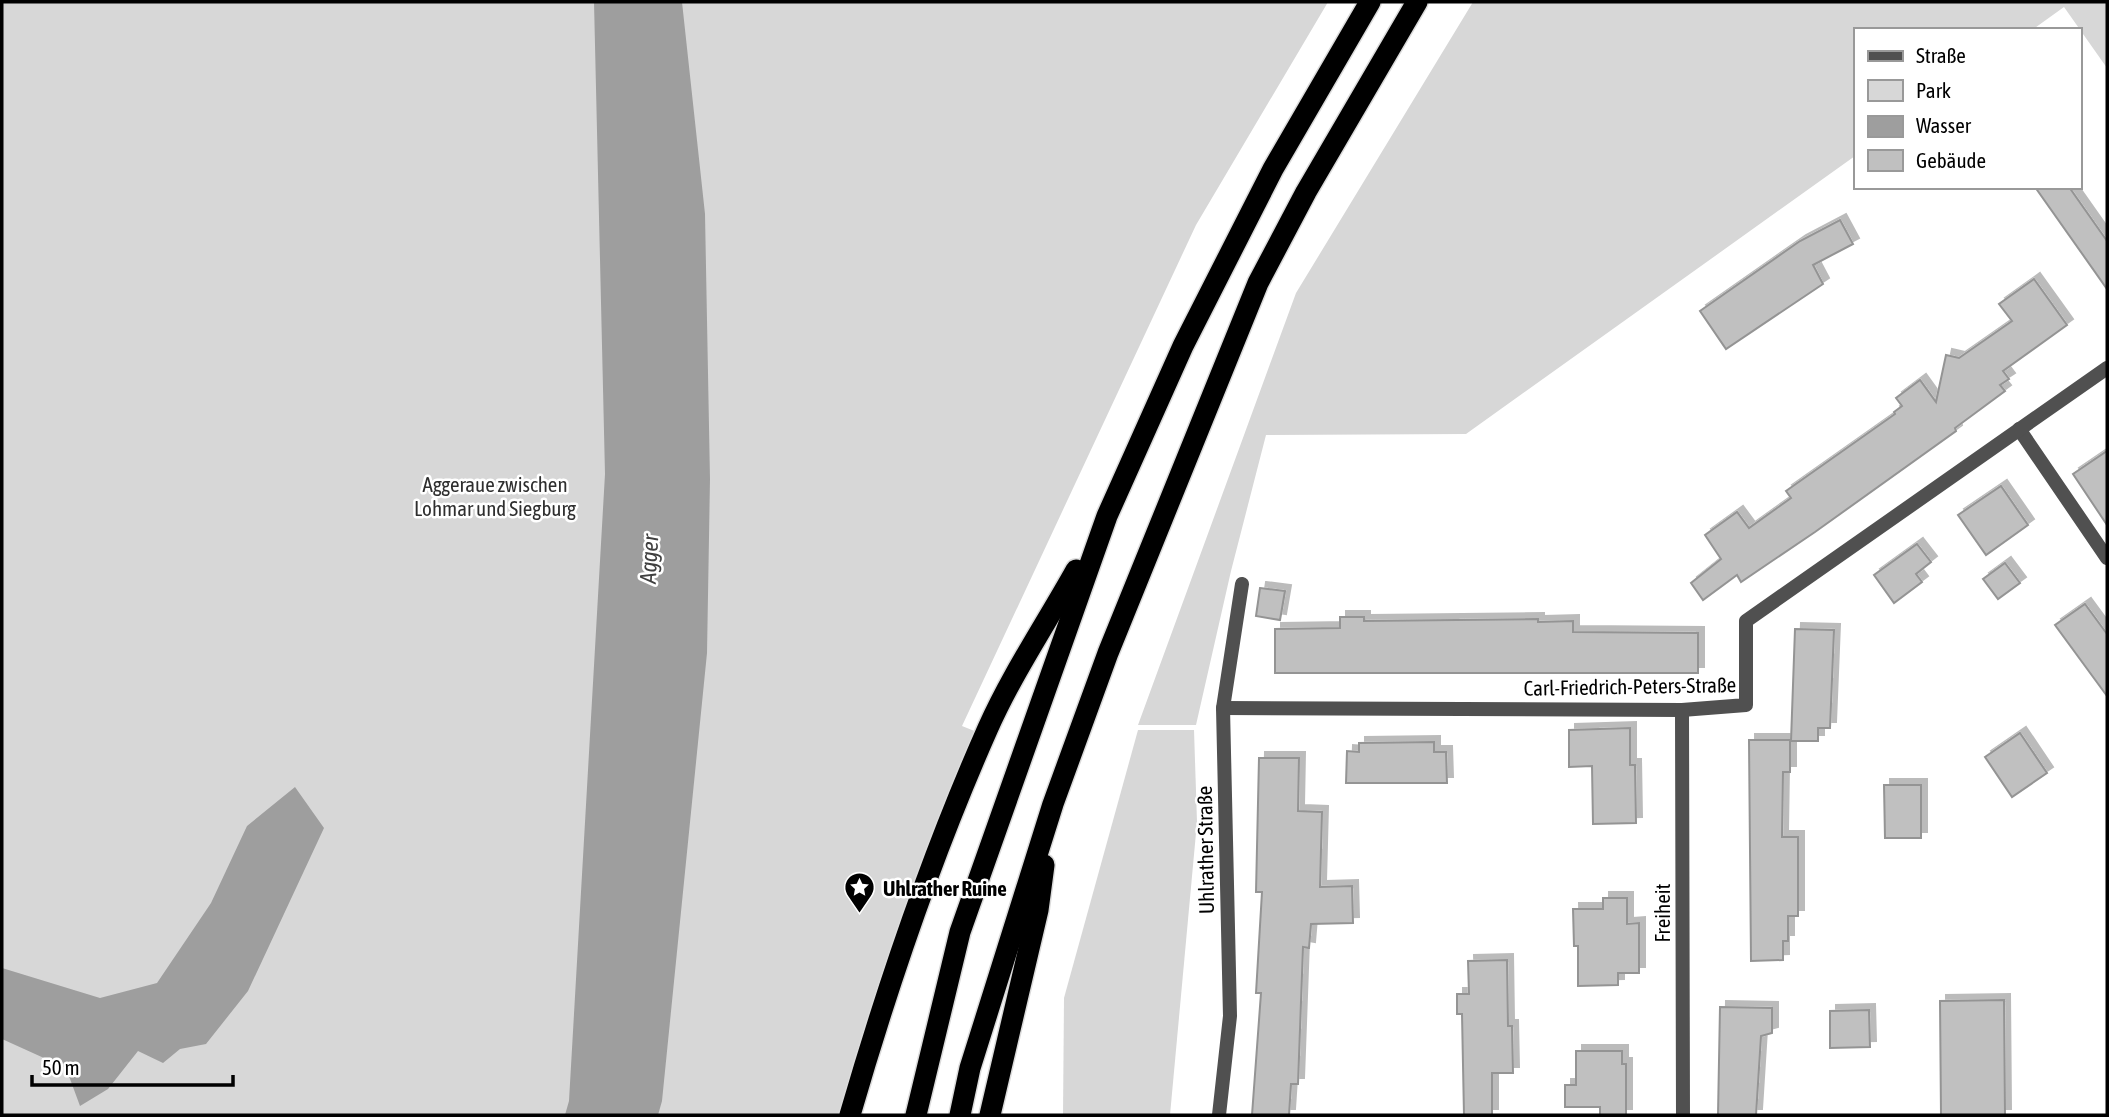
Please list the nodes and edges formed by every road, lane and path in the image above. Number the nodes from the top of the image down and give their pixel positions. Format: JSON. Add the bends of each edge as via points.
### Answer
{"nodes":[{"id":1,"x":1370,"y":2,"type":"edge"},
{"id":2,"x":1417,"y":2,"type":"edge"},
{"id":3,"x":2107,"y":368,"type":"edge"},
{"id":4,"x":2018,"y":429,"type":"junction"},
{"id":5,"x":1107,"y":516,"type":"junction"},
{"id":6,"x":2107,"y":558,"type":"edge"},
{"id":7,"x":1242,"y":584,"type":"dead end"},
{"id":8,"x":1223,"y":708,"type":"junction"},
{"id":9,"x":1682,"y":710,"type":"junction"},
{"id":10,"x":1053,"y":804,"type":"junction"},
{"id":11,"x":850,"y":1115,"type":"edge"},
{"id":12,"x":916,"y":1115,"type":"edge"},
{"id":13,"x":960,"y":1115,"type":"edge"},
{"id":14,"x":990,"y":1115,"type":"edge"},
{"id":15,"x":1219,"y":1115,"type":"edge"},
{"id":16,"x":1683,"y":1115,"type":"edge"}],
"edges":[{"from":1,"to":5,"type":"highway","via":[[1273,169],[1183,346]]},
{"from":2,"to":10,"type":"highway","via":[[1258,283],[1108,653]]},
{"from":3,"to":4,"type":"street","name":"Carl-Friedrich-Peters-Straße"},
{"from":4,"to":6,"type":"street"},
{"from":4,"to":9,"type":"street","name":"Carl-Friedrich-Peters-Straße","via":[[1746,621],[1746,705]]},
{"from":5,"to":11,"type":"highway","via":[[989,726],[937,850],[891,978]]},
{"from":5,"to":12,"type":"highway","via":[[960,932]]},
{"from":7,"to":8,"type":"street","name":"Uhlrather Straße"},
{"from":8,"to":9,"type":"street","name":"Carl-Friedrich-Peters-Straße"},
{"from":8,"to":15,"type":"street","name":"Uhlrather Straße","via":[[1230,1016]]},
{"from":9,"to":16,"type":"street","name":"Freiheit"},
{"from":10,"to":13,"type":"highway","via":[[970,1068]]},
{"from":10,"to":14,"type":"highway","via":[[1038,910]]}]}
